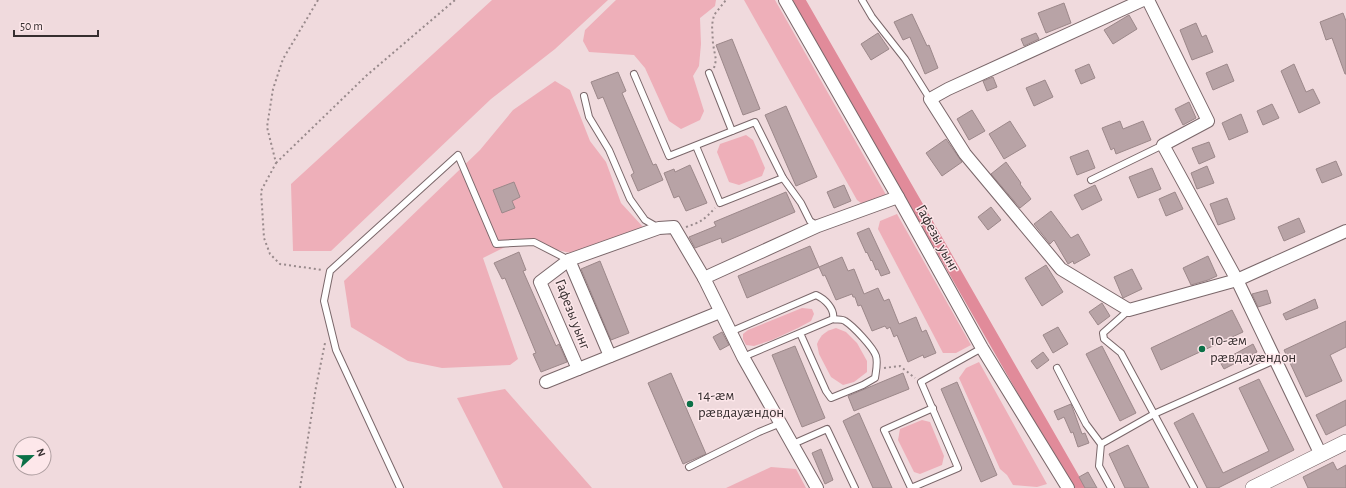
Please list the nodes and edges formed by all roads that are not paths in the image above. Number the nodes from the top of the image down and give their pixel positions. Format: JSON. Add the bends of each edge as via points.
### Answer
{"nodes":[{"id":1,"x":785,"y":0,"type":"edge"},
{"id":2,"x":862,"y":0,"type":"edge"},
{"id":3,"x":1143,"y":0,"type":"edge"},
{"id":4,"x":1148,"y":0,"type":"edge"},
{"id":5,"x":1130,"y":3,"type":"edge"},
{"id":6,"x":634,"y":74,"type":"dead end"},
{"id":7,"x":709,"y":74,"type":"road end"},
{"id":8,"x":584,"y":96,"type":"dead end"},
{"id":9,"x":930,"y":99,"type":"junction"},
{"id":10,"x":732,"y":131,"type":"junction"},
{"id":11,"x":1163,"y":145,"type":"junction"},
{"id":12,"x":696,"y":146,"type":"junction"},
{"id":13,"x":783,"y":178,"type":"junction"},
{"id":14,"x":1091,"y":180,"type":"dead end"},
{"id":15,"x":898,"y":197,"type":"junction"},
{"id":16,"x":818,"y":226,"type":"junction"},
{"id":17,"x":659,"y":228,"type":"junction"},
{"id":18,"x":1346,"y":231,"type":"edge"},
{"id":19,"x":569,"y":260,"type":"junction"},
{"id":20,"x":704,"y":278,"type":"junction"},
{"id":21,"x":1237,"y":280,"type":"junction"},
{"id":22,"x":1129,"y":310,"type":"junction"},
{"id":23,"x":720,"y":312,"type":"junction"},
{"id":24,"x":833,"y":319,"type":"junction"},
{"id":25,"x":730,"y":332,"type":"junction"},
{"id":26,"x":800,"y":333,"type":"junction"},
{"id":27,"x":982,"y":348,"type":"junction"},
{"id":28,"x":610,"y":356,"type":"junction"},
{"id":29,"x":743,"y":357,"type":"junction"},
{"id":30,"x":1275,"y":360,"type":"junction"},
{"id":31,"x":1057,"y":368,"type":"dead end"},
{"id":32,"x":578,"y":369,"type":"junction"},
{"id":33,"x":546,"y":382,"type":"dead end"},
{"id":34,"x":933,"y":408,"type":"junction"},
{"id":35,"x":1154,"y":414,"type":"junction"},
{"id":36,"x":781,"y":423,"type":"junction"},
{"id":37,"x":1346,"y":442,"type":"edge"},
{"id":38,"x":792,"y":444,"type":"junction"},
{"id":39,"x":1101,"y":444,"type":"junction"},
{"id":40,"x":1320,"y":455,"type":"junction"},
{"id":41,"x":689,"y":467,"type":"dead end"},
{"id":42,"x":400,"y":488,"type":"edge"},
{"id":43,"x":817,"y":488,"type":"edge"},
{"id":44,"x":855,"y":488,"type":"edge"},
{"id":45,"x":1068,"y":488,"type":"edge"},
{"id":46,"x":1111,"y":488,"type":"edge"},
{"id":47,"x":1194,"y":488,"type":"edge"},
{"id":48,"x":1253,"y":488,"type":"edge"}],
"edges":[{"from":1,"to":15,"type":"street","name":"Гафезы уынг"},
{"from":2,"to":9,"type":"lane"},
{"from":3,"to":5,"type":"street"},
{"from":4,"to":11,"type":"street","via":[[1208,121]]},
{"from":5,"to":9,"type":"street"},
{"from":6,"to":12,"type":"lane","via":[[669,156]]},
{"from":7,"to":10,"type":"lane"},
{"from":8,"to":17,"type":"lane","via":[[589,117],[609,150],[630,199],[645,220]]},
{"from":9,"to":22,"type":"street","via":[[964,154],[1061,269]]},
{"from":10,"to":12,"type":"lane"},
{"from":10,"to":13,"type":"lane","via":[[755,122]]},
{"from":11,"to":14,"type":"lane"},
{"from":11,"to":21,"type":"street"},
{"from":12,"to":13,"type":"lane","via":[[720,203]]},
{"from":13,"to":16,"type":"lane","via":[[810,221]]},
{"from":15,"to":16,"type":"street"},
{"from":15,"to":27,"type":"street","name":"Гафезы уынг"},
{"from":16,"to":20,"type":"street"},
{"from":17,"to":19,"type":"street","name":"Гафезы уынг"},
{"from":17,"to":20,"type":"street","name":"Гафезы уынг","via":[[674,227]]},
{"from":18,"to":21,"type":"street"},
{"from":19,"to":28,"type":"street"},
{"from":19,"to":32,"type":"street","name":"Гафезы уынг","via":[[540,282]]},
{"from":19,"to":42,"type":"lane","via":[[534,242],[496,244],[458,155],[330,271],[324,301],[336,350]]},
{"from":20,"to":23,"type":"street"},
{"from":21,"to":22,"type":"street"},
{"from":21,"to":30,"type":"street"},
{"from":22,"to":35,"type":"lane","via":[[1103,333],[1104,339],[1121,353]]},
{"from":23,"to":25,"type":"street"},
{"from":23,"to":28,"type":"street"},
{"from":24,"to":25,"type":"lane","via":[[834,314],[830,308],[816,295]]},
{"from":24,"to":26,"type":"lane"},
{"from":24,"to":26,"type":"lane","via":[[844,320],[855,329],[876,356],[875,378],[863,385],[831,398]]},
{"from":25,"to":29,"type":"street"},
{"from":26,"to":29,"type":"lane"},
{"from":27,"to":34,"type":"lane","via":[[921,382]]},
{"from":27,"to":45,"type":"street","name":"Гафезы уынг"},
{"from":28,"to":32,"type":"street"},
{"from":29,"to":36,"type":"street"},
{"from":30,"to":35,"type":"lane"},
{"from":30,"to":40,"type":"street"},
{"from":31,"to":39,"type":"lane","via":[[1086,424]]},
{"from":32,"to":33,"type":"street"},
{"from":34,"to":34,"type":"lane","via":[[958,468],[911,488],[884,430]]},
{"from":35,"to":39,"type":"lane"},
{"from":35,"to":47,"type":"lane"},
{"from":36,"to":38,"type":"street"},
{"from":36,"to":41,"type":"lane"},
{"from":37,"to":40,"type":"street"},
{"from":38,"to":43,"type":"street"},
{"from":38,"to":44,"type":"lane","via":[[827,429]]},
{"from":39,"to":46,"type":"lane","via":[[1099,466]]},
{"from":40,"to":48,"type":"street"}]}
